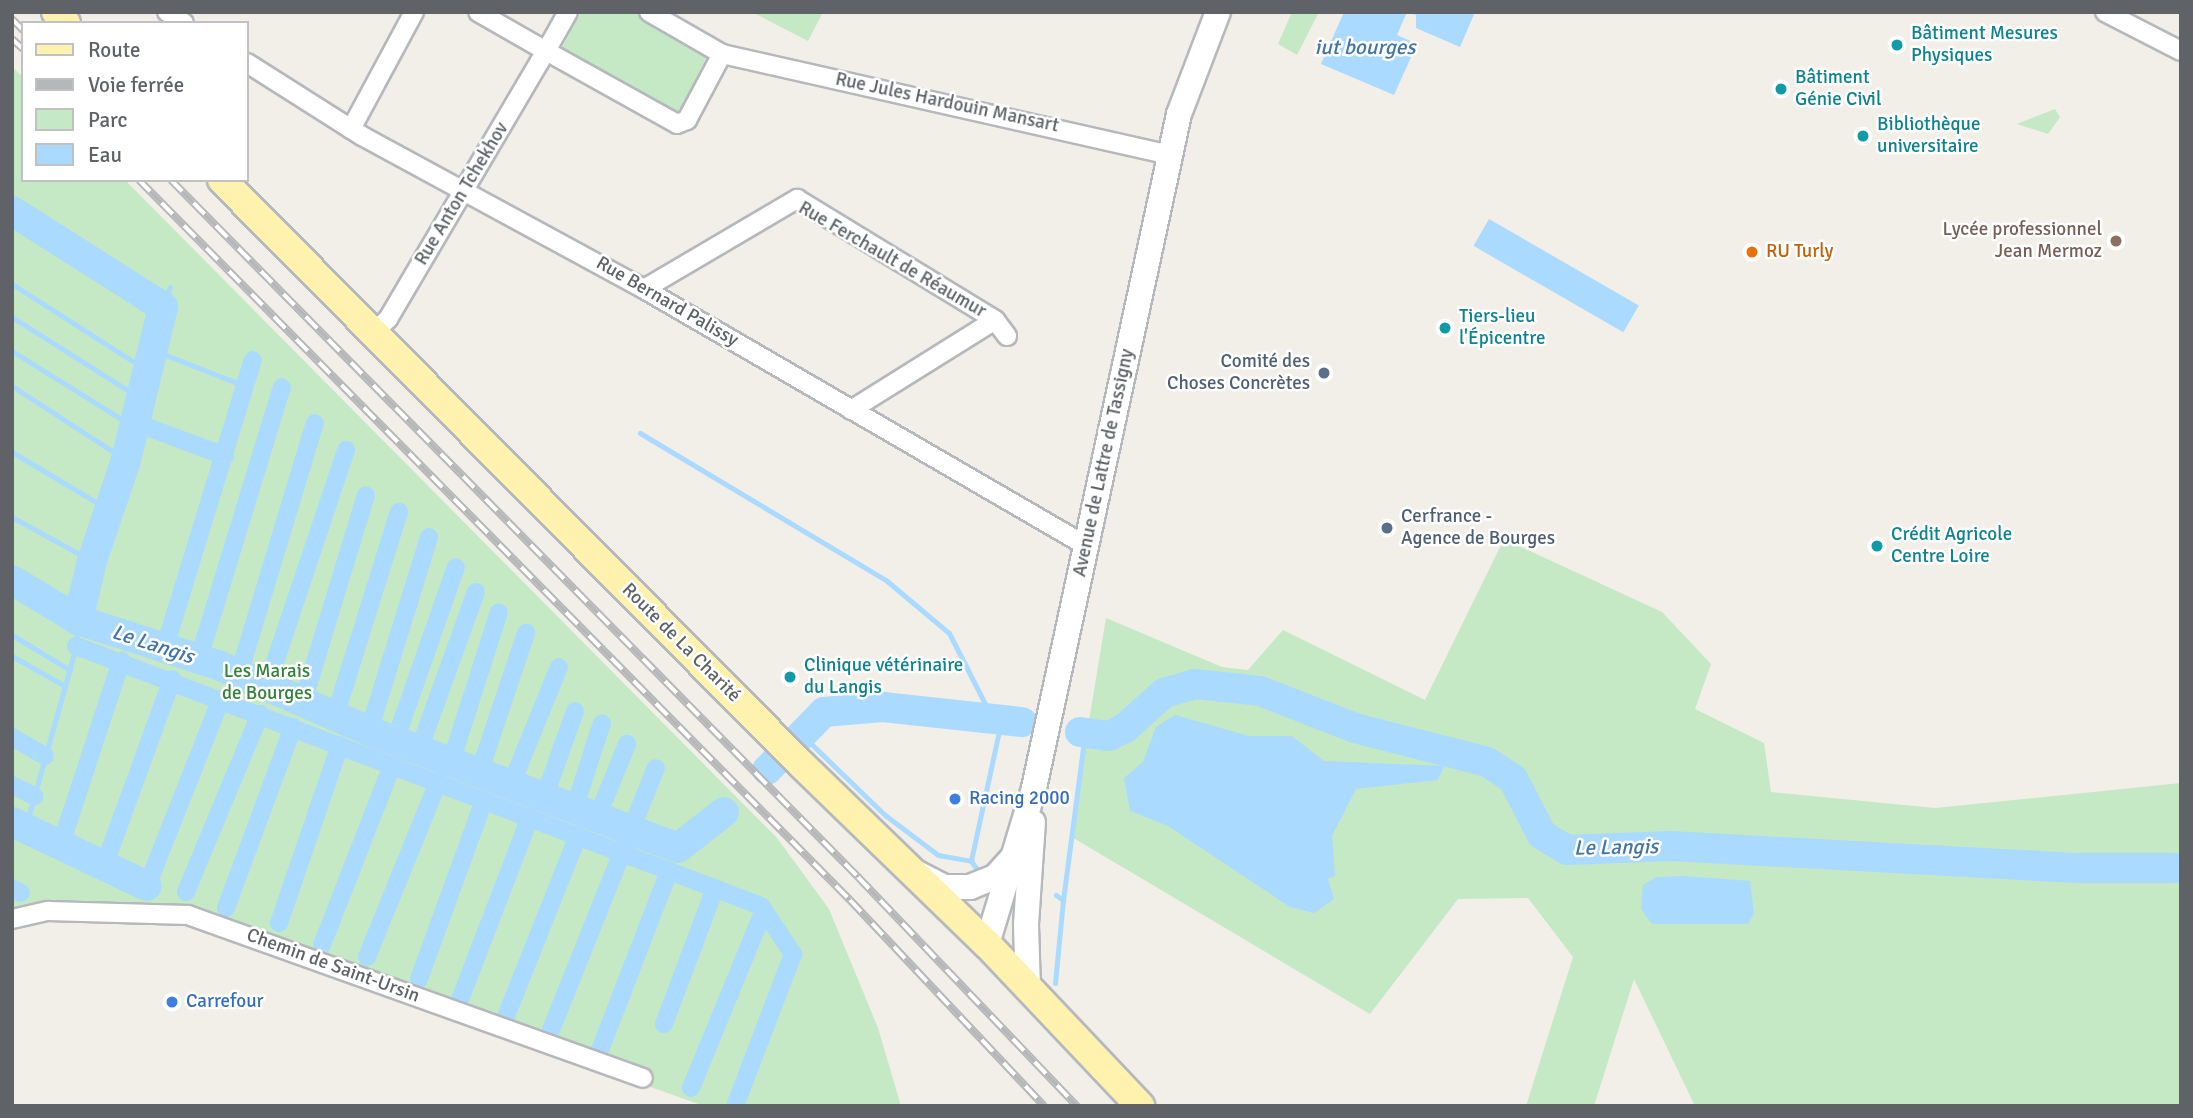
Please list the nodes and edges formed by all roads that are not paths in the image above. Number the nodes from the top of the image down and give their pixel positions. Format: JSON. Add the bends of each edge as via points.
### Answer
{"nodes":[{"id":1,"x":414,"y":12,"type":"edge"},
{"id":2,"x":478,"y":12,"type":"edge"},
{"id":3,"x":569,"y":12,"type":"edge"},
{"id":4,"x":649,"y":12,"type":"edge"},
{"id":5,"x":1218,"y":12,"type":"edge"},
{"id":6,"x":1232,"y":12,"type":"edge"},
{"id":7,"x":2105,"y":12,"type":"edge"},
{"id":8,"x":546,"y":51,"type":"junction"},
{"id":9,"x":2181,"y":51,"type":"edge"},
{"id":10,"x":722,"y":54,"type":"junction"},
{"id":11,"x":248,"y":64,"type":"edge"},
{"id":12,"x":351,"y":129,"type":"junction"},
{"id":13,"x":1174,"y":147,"type":"junction"},
{"id":14,"x":224,"y":182,"type":"edge"},
{"id":15,"x":466,"y":189,"type":"junction"},
{"id":16,"x":644,"y":289,"type":"junction"},
{"id":17,"x":995,"y":320,"type":"junction"},
{"id":18,"x":373,"y":333,"type":"junction"},
{"id":19,"x":1007,"y":336,"type":"dead end"},
{"id":20,"x":851,"y":410,"type":"junction"},
{"id":21,"x":1085,"y":545,"type":"junction"},
{"id":22,"x":1034,"y":788,"type":"junction"},
{"id":23,"x":1012,"y":859,"type":"junction"},
{"id":24,"x":913,"y":870,"type":"junction"},
{"id":25,"x":12,"y":919,"type":"edge"},
{"id":26,"x":1026,"y":924,"type":"junction"},
{"id":27,"x":987,"y":944,"type":"junction"},
{"id":28,"x":1028,"y":989,"type":"junction"},
{"id":29,"x":643,"y":1078,"type":"dead end"},
{"id":30,"x":1140,"y":1106,"type":"edge"}],
"edges":[{"from":1,"to":12,"type":"street"},
{"from":2,"to":8,"type":"street"},
{"from":3,"to":8,"type":"street","name":"Rue Anton Tchekhov"},
{"from":4,"to":10,"type":"street","name":"Rue Jules Hardouin Mansart"},
{"from":5,"to":13,"type":"main road","name":"Avenue de Lattre de Tassigny","via":[[1180,114]]},
{"from":6,"to":13,"type":"main road","name":"Avenue de Lattre de Tassigny"},
{"from":7,"to":9,"type":"street"},
{"from":8,"to":10,"type":"street","via":[[681,124]]},
{"from":8,"to":15,"type":"street","name":"Rue Anton Tchekhov"},
{"from":10,"to":13,"type":"street","name":"Rue Jules Hardouin Mansart"},
{"from":11,"to":12,"type":"street","name":"Rue Bernard Palissy"},
{"from":12,"to":15,"type":"street","name":"Rue Bernard Palissy"},
{"from":13,"to":21,"type":"main road","name":"Avenue de Lattre de Tassigny"},
{"from":14,"to":18,"type":"main road","name":"Route de La Charité"},
{"from":15,"to":16,"type":"street","name":"Rue Bernard Palissy"},
{"from":15,"to":18,"type":"street","name":"Rue Anton Tchekhov","via":[[388,319]]},
{"from":16,"to":17,"type":"street","name":"Rue Ferchault de Réaumur","via":[[797,199]]},
{"from":16,"to":20,"type":"street","name":"Rue Bernard Palissy"},
{"from":17,"to":19,"type":"street","name":"Rue Ferchault de Réaumur"},
{"from":17,"to":20,"type":"street","name":"Rue Ferchault de Réaumur"},
{"from":18,"to":24,"type":"main road","name":"Route de La Charité","via":[[802,765]]},
{"from":20,"to":21,"type":"street","name":"Rue Bernard Palissy"},
{"from":21,"to":22,"type":"main road","name":"Avenue de Lattre de Tassigny"},
{"from":22,"to":23,"type":"main road","name":"Avenue de Lattre de Tassigny"},
{"from":22,"to":26,"type":"main road","name":"Avenue de Lattre de Tassigny"},
{"from":23,"to":24,"type":"main road","via":[[995,877],[970,887],[945,887]]},
{"from":23,"to":27,"type":"main road","name":"Avenue de Lattre de Tassigny"},
{"from":24,"to":27,"type":"main road","name":"Route de La Charité"},
{"from":25,"to":29,"type":"street","name":"Chemin de Saint-Ursin","via":[[56,911],[188,915]]},
{"from":26,"to":27,"type":"main road"},
{"from":26,"to":28,"type":"main road","name":"Avenue de Lattre de Tassigny"},
{"from":27,"to":28,"type":"main road","name":"Route de La Charité"},
{"from":28,"to":30,"type":"main road","name":"Route de La Charité"}]}
